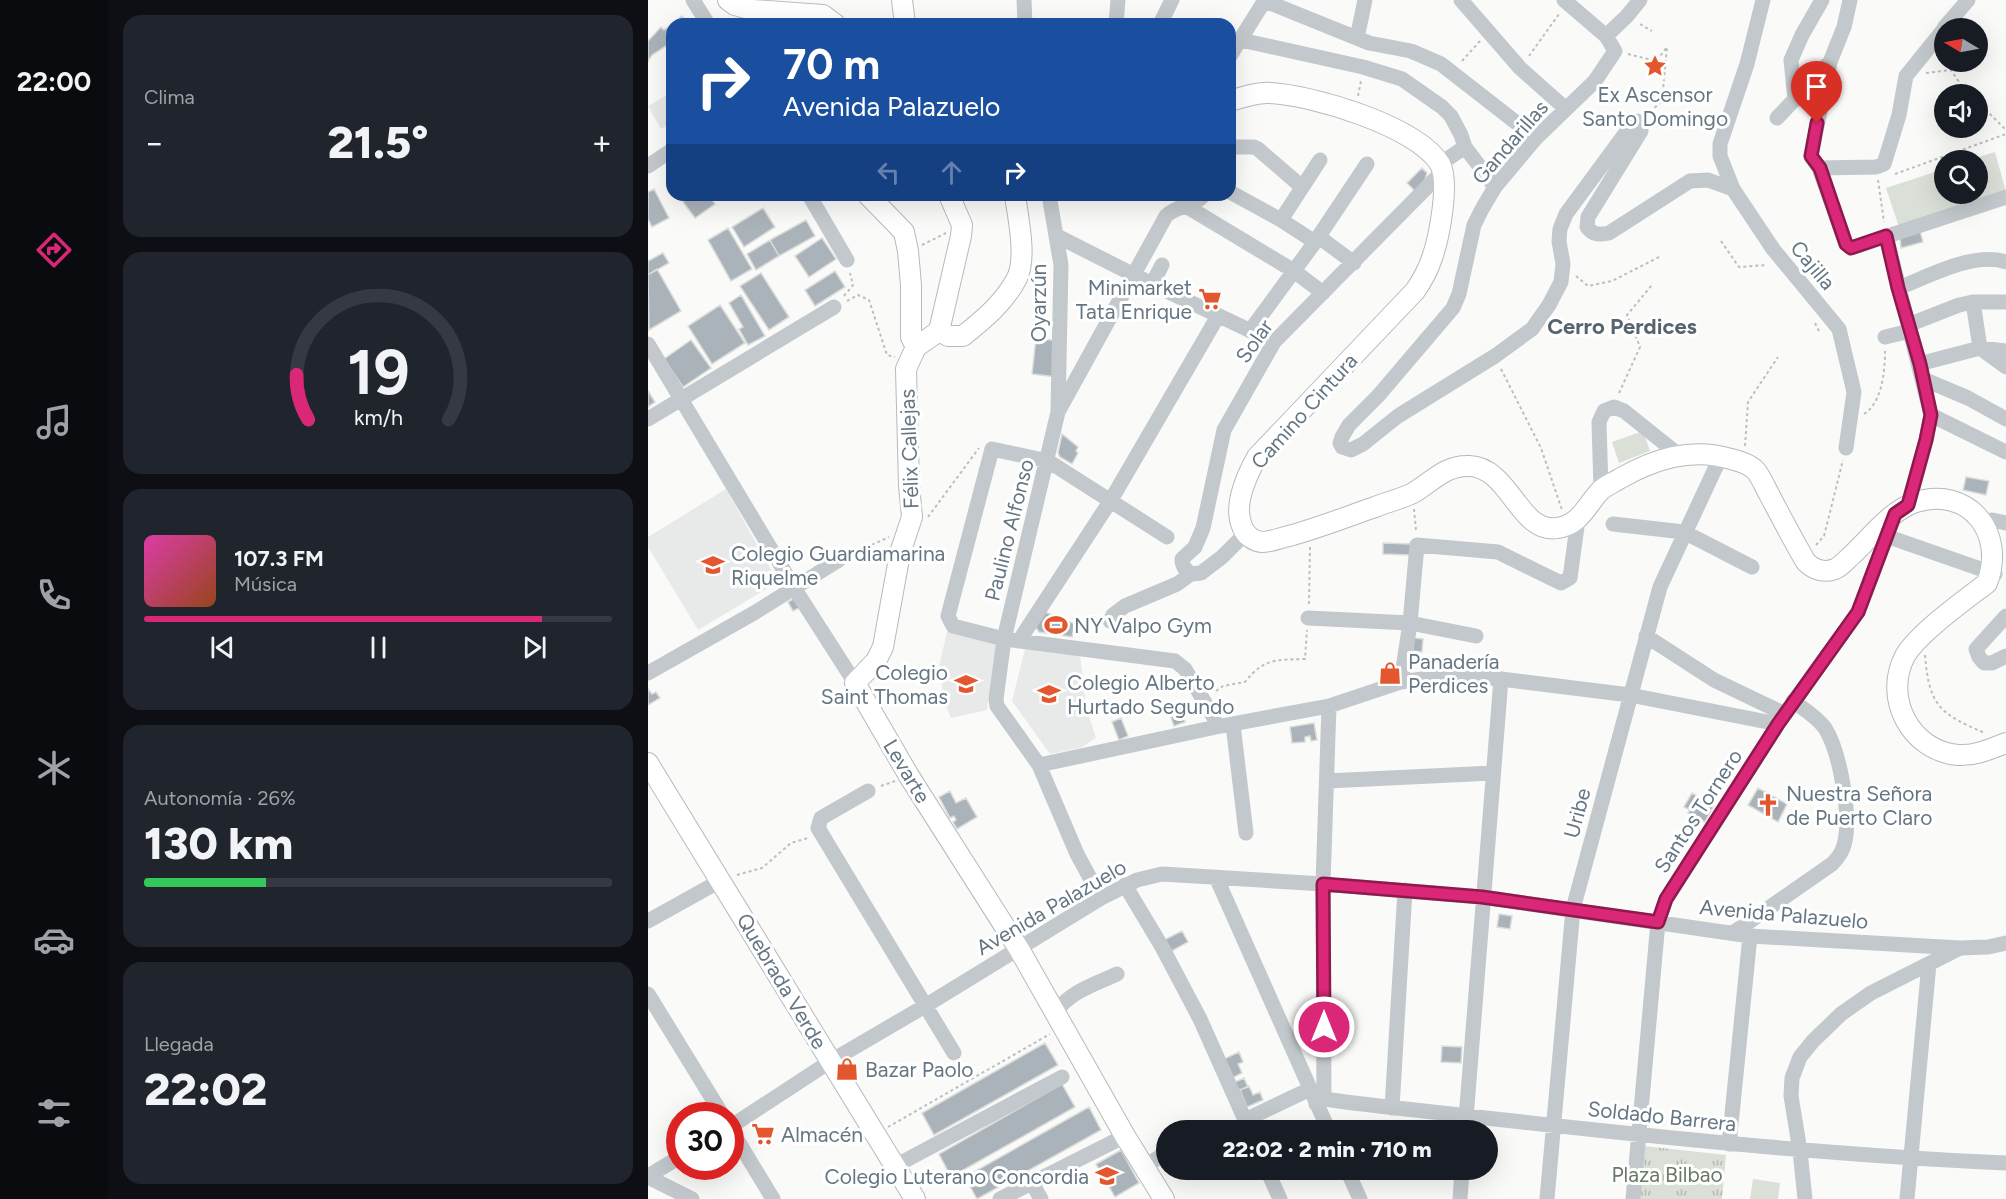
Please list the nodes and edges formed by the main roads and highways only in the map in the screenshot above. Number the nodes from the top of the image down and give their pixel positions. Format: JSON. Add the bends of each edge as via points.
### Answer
{"nodes":[{"id":1,"x":728,"y":0,"type":"edge"},
{"id":2,"x":902,"y":0,"type":"edge"},
{"id":3,"x":828,"y":18,"type":"edge"},
{"id":4,"x":904,"y":18,"type":"edge"},
{"id":5,"x":1236,"y":99,"type":"edge"},
{"id":6,"x":874,"y":201,"type":"edge"},
{"id":7,"x":952,"y":201,"type":"edge"},
{"id":8,"x":1016,"y":201,"type":"edge"},
{"id":9,"x":939,"y":331,"type":"junction"},
{"id":10,"x":916,"y":347,"type":"junction"},
{"id":11,"x":1999,"y":521,"type":"edge"},
{"id":12,"x":855,"y":683,"type":"joint"},
{"id":13,"x":2000,"y":746,"type":"edge"},
{"id":14,"x":648,"y":763,"type":"edge"},
{"id":15,"x":915,"y":1199,"type":"edge"},
{"id":16,"x":1164,"y":1199,"type":"edge"}],
"edges":[{"from":1,"to":3,"type":"main road","via":[[753,10]]},
{"from":2,"to":4,"type":"main road"},
{"from":5,"to":11,"type":"main road","name":"Camino Cintura","via":[[1269,93],[1355,111],[1400,131],[1428,150],[1441,168],[1444,194],[1432,259],[1415,291],[1257,457],[1241,493],[1239,516],[1251,537],[1263,542],[1311,530],[1413,493],[1451,468],[1474,466],[1497,477],[1539,525],[1550,529],[1573,522],[1601,490],[1644,465],[1697,454],[1721,456],[1755,469],[1804,558],[1822,571],[1835,569],[1901,510],[1924,501],[1952,501],[1978,508]]},
{"from":6,"to":10,"type":"main road","via":[[904,232],[911,285],[911,337]]},
{"from":7,"to":9,"type":"main road","via":[[962,225]]},
{"from":8,"to":9,"type":"main road","via":[[1022,252],[1018,277],[999,304],[963,336]]},
{"from":9,"to":10,"type":"main road"},
{"from":10,"to":12,"type":"main road","name":"Félix Callejas","via":[[906,369],[910,527],[900,553],[883,647],[876,661]]},
{"from":11,"to":13,"type":"main road","via":[[2000,562],[1995,574],[1910,648],[1898,675],[1897,695],[1909,726],[1924,742],[1944,752],[1967,755]]},
{"from":12,"to":16,"type":"main road","name":"Levarte","via":[[1019,949]]},
{"from":14,"to":15,"type":"main road","name":"Quebrada Verde"}]}
